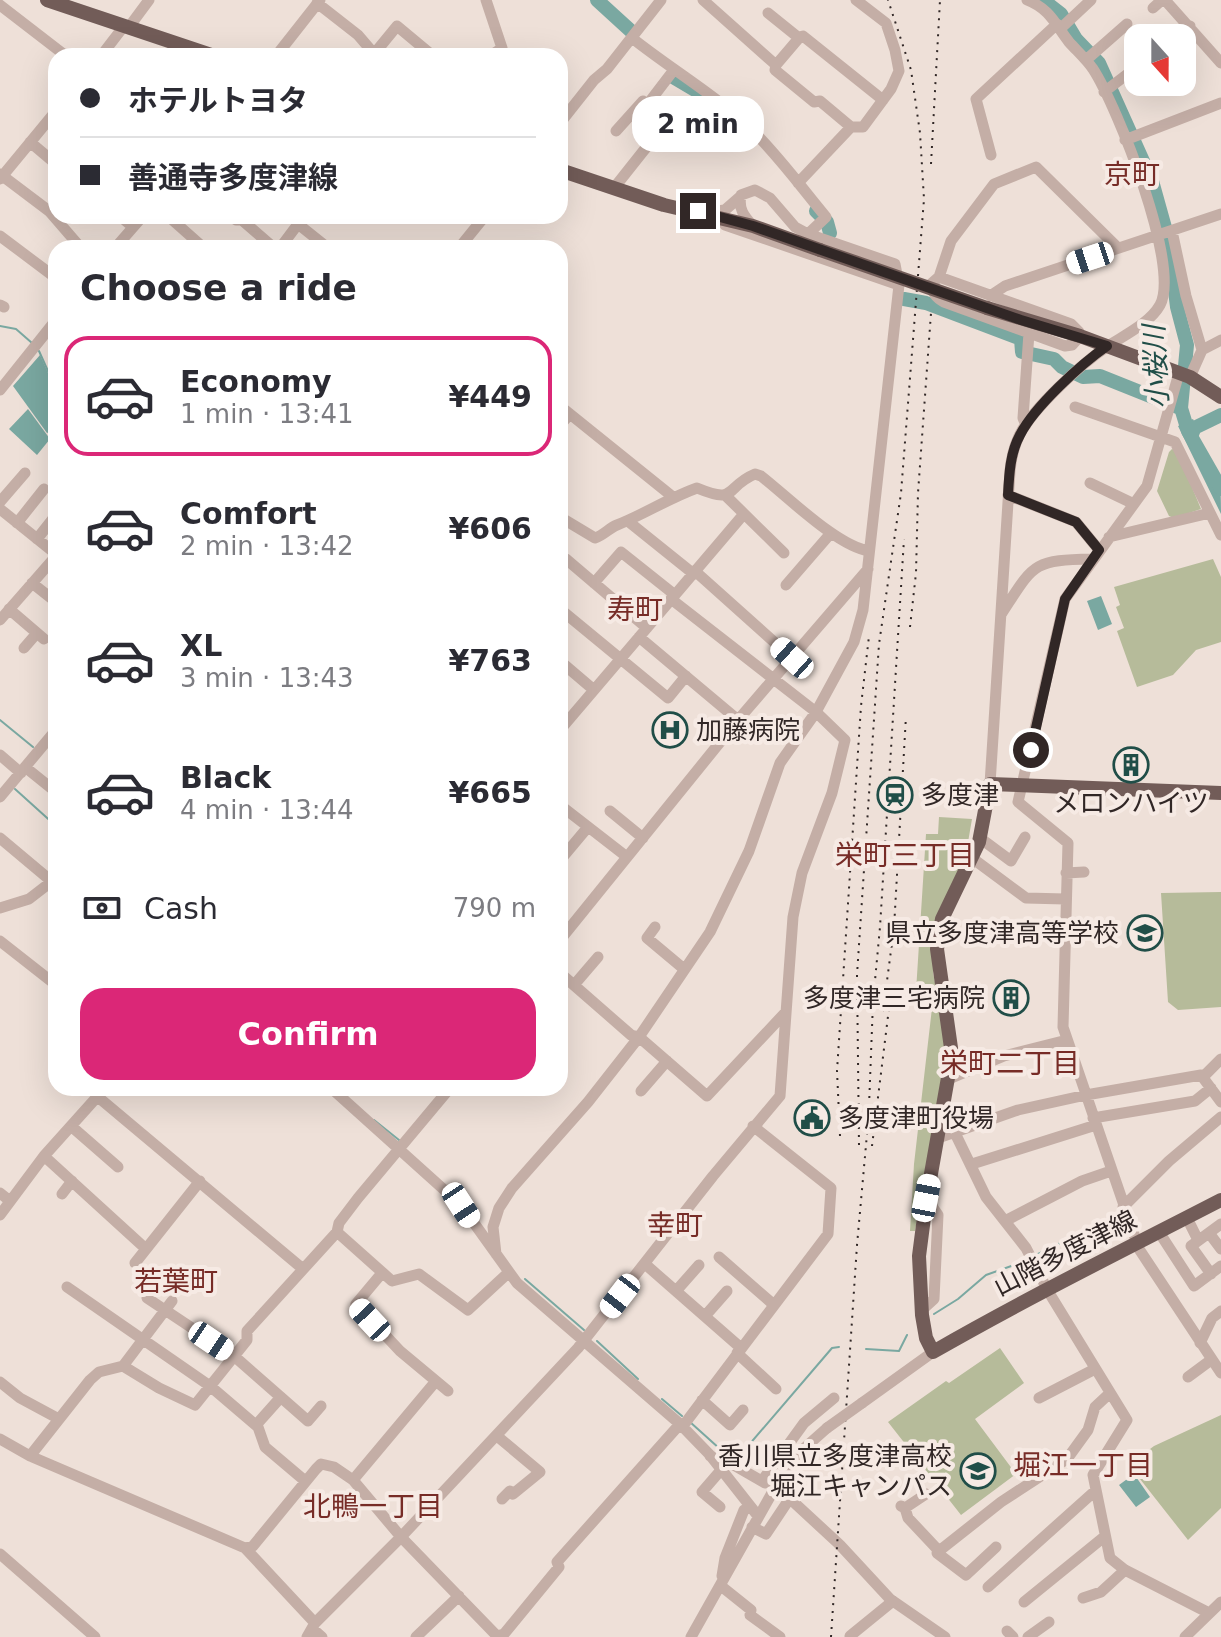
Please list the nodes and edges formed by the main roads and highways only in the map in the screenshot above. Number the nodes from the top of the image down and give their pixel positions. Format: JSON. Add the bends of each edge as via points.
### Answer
{"nodes":[{"id":1,"x":47,"y":0,"type":"edge"},
{"id":2,"x":190,"y":48,"type":"edge"},
{"id":3,"x":568,"y":173,"type":"edge"},
{"id":4,"x":1221,"y":397,"type":"edge"},
{"id":5,"x":1221,"y":793,"type":"edge"},
{"id":6,"x":1219,"y":1205,"type":"edge"}],
"edges":[{"from":1,"to":2,"type":"main road"},
{"from":3,"to":4,"type":"main road","bridge":true,"via":[[988,302],[1184,375]]},
{"from":5,"to":6,"type":"main road","name":"山階多度津線","via":[[990,784],[980,838],[942,919],[937,949],[951,1035],[949,1079],[919,1256],[926,1338],[933,1352],[1010,1307]]}]}
